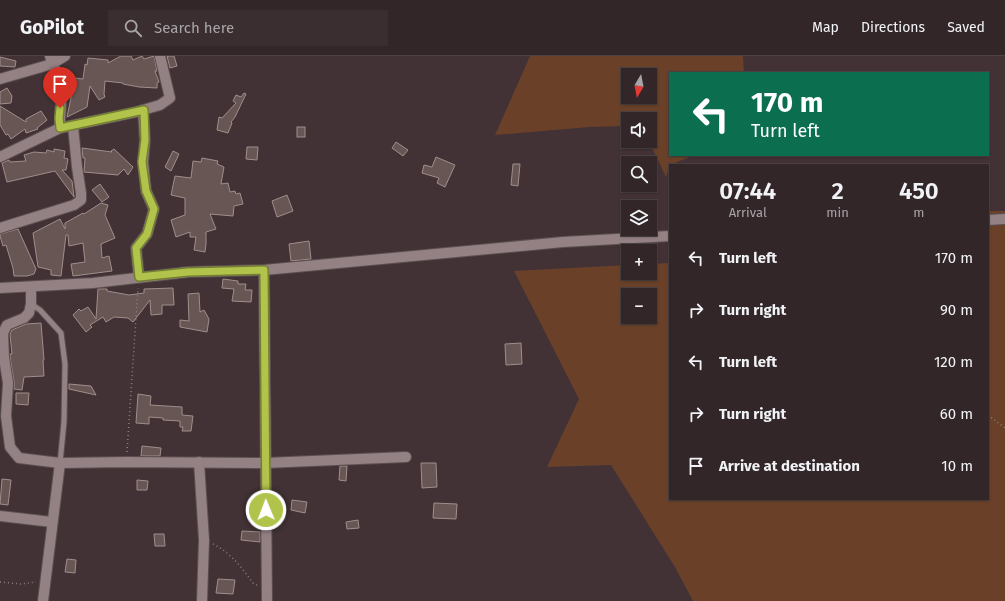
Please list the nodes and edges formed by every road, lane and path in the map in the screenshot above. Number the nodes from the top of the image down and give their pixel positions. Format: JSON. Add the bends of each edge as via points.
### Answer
{"nodes":[{"id":1,"x":65,"y":56,"type":"edge"},
{"id":2,"x":160,"y":56,"type":"edge"},
{"id":3,"x":51,"y":60,"type":"edge"},
{"id":4,"x":0,"y":79,"type":"edge"},
{"id":5,"x":144,"y":110,"type":"junction"},
{"id":6,"x":73,"y":126,"type":"junction"},
{"id":7,"x":60,"y":128,"type":"junction"},
{"id":8,"x":0,"y":157,"type":"edge"},
{"id":9,"x":1005,"y":219,"type":"edge"},
{"id":10,"x":989,"y":220,"type":"edge"},
{"id":11,"x":0,"y":228,"type":"edge"},
{"id":12,"x":669,"y":236,"type":"edge"},
{"id":13,"x":264,"y":270,"type":"junction"},
{"id":14,"x":139,"y":277,"type":"junction"},
{"id":15,"x":31,"y":287,"type":"junction"},
{"id":16,"x":0,"y":288,"type":"edge"},
{"id":17,"x":31,"y":304,"type":"junction"},
{"id":18,"x":989,"y":416,"type":"edge"},
{"id":19,"x":1005,"y":428,"type":"edge"},
{"id":20,"x":406,"y":456,"type":"dead end"},
{"id":21,"x":126,"y":462,"type":"junction"},
{"id":22,"x":199,"y":462,"type":"junction"},
{"id":23,"x":60,"y":463,"type":"junction"},
{"id":24,"x":265,"y":463,"type":"junction"},
{"id":25,"x":0,"y":516,"type":"edge"},
{"id":26,"x":52,"y":522,"type":"junction"},
{"id":27,"x":204,"y":540,"type":"junction"},
{"id":28,"x":46,"y":581,"type":"junction"},
{"id":29,"x":0,"y":582,"type":"edge"},
{"id":30,"x":267,"y":590,"type":"junction"},
{"id":31,"x":43,"y":601,"type":"edge"},
{"id":32,"x":202,"y":601,"type":"edge"},
{"id":33,"x":267,"y":601,"type":"edge"}],
"edges":[{"from":1,"to":3,"type":"street"},
{"from":2,"to":5,"type":"street","via":[[170,98],[160,105]]},
{"from":3,"to":4,"type":"street"},
{"from":3,"to":7,"type":"street","via":[[59,80]]},
{"from":5,"to":6,"type":"street"},
{"from":5,"to":14,"type":"street","via":[[145,140],[142,162],[146,191],[154,209],[147,234],[136,248]]},
{"from":6,"to":7,"type":"street"},
{"from":6,"to":11,"type":"street","via":[[81,200],[74,205]]},
{"from":7,"to":8,"type":"street"},
{"from":9,"to":10,"type":"street"},
{"from":12,"to":13,"type":"street","via":[[563,242]]},
{"from":13,"to":14,"type":"street","via":[[188,272]]},
{"from":13,"to":24,"type":"street"},
{"from":14,"to":15,"type":"street"},
{"from":14,"to":21,"type":"path"},
{"from":15,"to":16,"type":"street"},
{"from":15,"to":17,"type":"street"},
{"from":17,"to":23,"type":"lane","via":[[61,333],[65,364]]},
{"from":17,"to":23,"type":"street","via":[[24,318],[7,326],[3,333],[8,383],[6,416],[10,447],[19,458]]},
{"from":18,"to":19,"type":"path"},
{"from":20,"to":24,"type":"street"},
{"from":21,"to":22,"type":"street"},
{"from":21,"to":23,"type":"street"},
{"from":22,"to":24,"type":"street"},
{"from":22,"to":27,"type":"street"},
{"from":23,"to":26,"type":"street"},
{"from":24,"to":30,"type":"street"},
{"from":25,"to":26,"type":"street"},
{"from":26,"to":28,"type":"street"},
{"from":27,"to":30,"type":"path","via":[[221,548],[253,583]]},
{"from":27,"to":32,"type":"street"},
{"from":28,"to":29,"type":"path","via":[[22,584]]},
{"from":28,"to":31,"type":"street"},
{"from":30,"to":33,"type":"street"}]}
